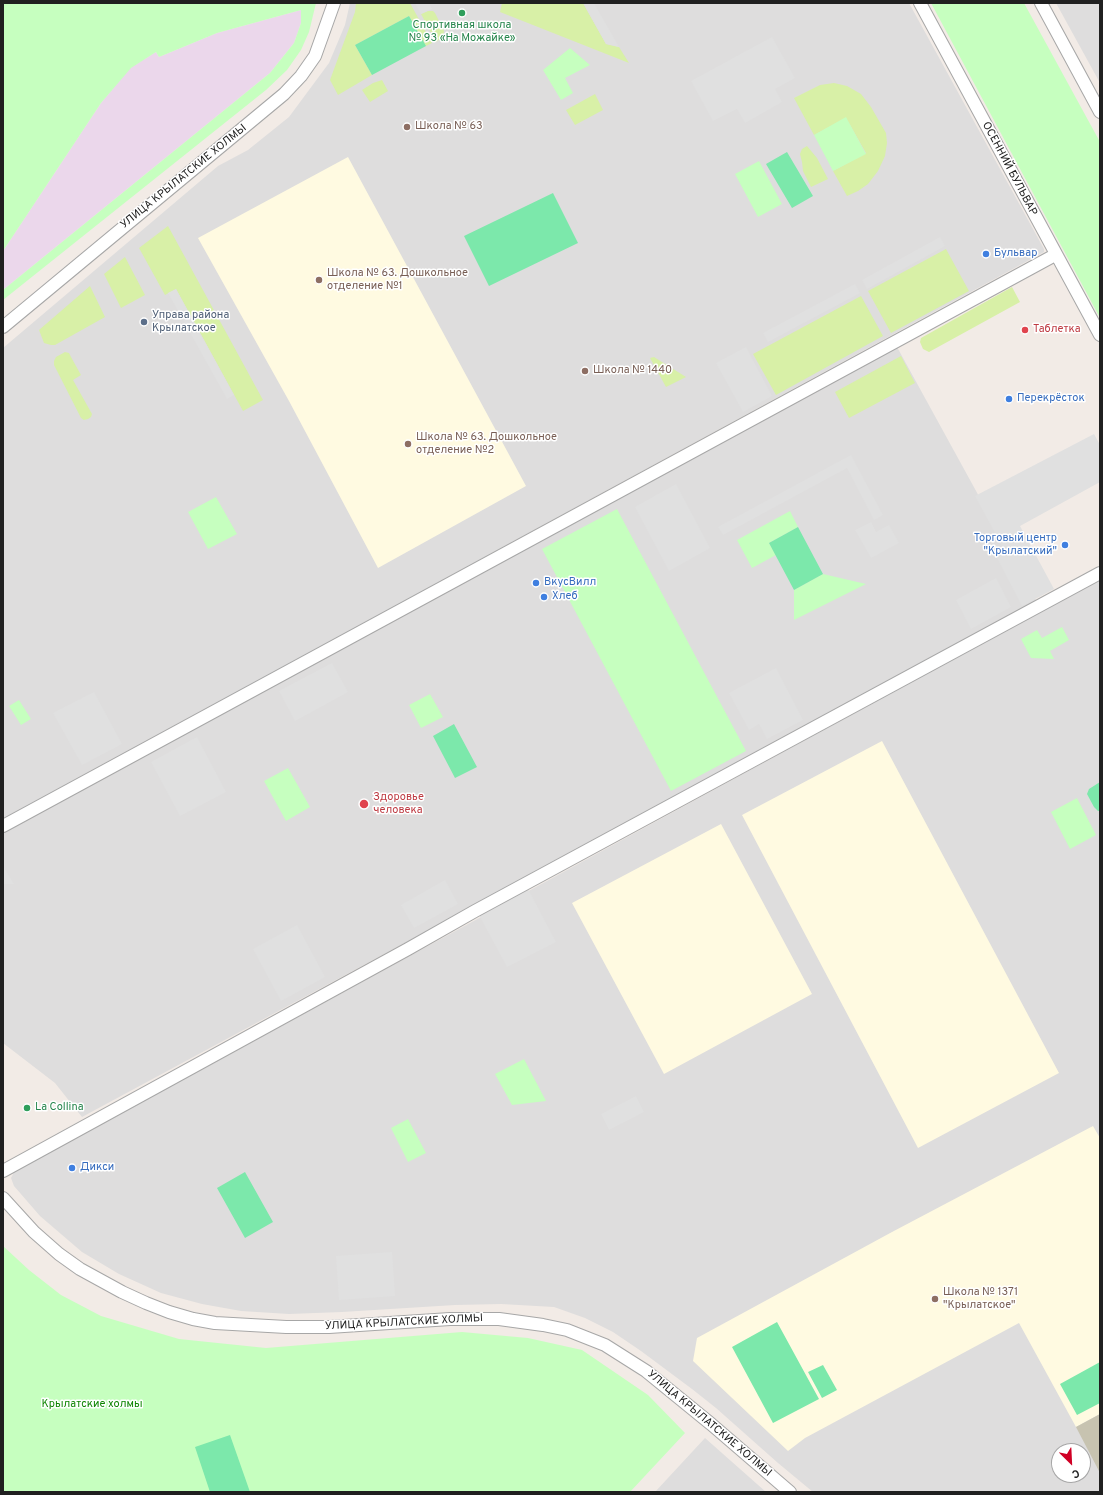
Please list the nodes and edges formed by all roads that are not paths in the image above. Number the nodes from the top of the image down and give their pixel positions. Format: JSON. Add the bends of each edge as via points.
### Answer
{"nodes":[{"id":1,"x":334,"y":3,"type":"edge"},
{"id":2,"x":920,"y":3,"type":"edge"},
{"id":3,"x":1041,"y":3,"type":"edge"},
{"id":4,"x":1100,"y":112,"type":"edge"},
{"id":5,"x":1055,"y":255,"type":"junction"},
{"id":6,"x":3,"y":327,"type":"edge"},
{"id":7,"x":1100,"y":335,"type":"edge"},
{"id":8,"x":1100,"y":573,"type":"edge"},
{"id":9,"x":3,"y":826,"type":"edge"},
{"id":10,"x":3,"y":1171,"type":"edge"},
{"id":11,"x":3,"y":1198,"type":"edge"},
{"id":12,"x":790,"y":1492,"type":"edge"}],
"edges":[{"from":1,"to":6,"type":"street","name":"УЛИЦА КРЫЛАТСКИЕ ХОЛМЫ","via":[[315,56],[284,94]]},
{"from":2,"to":5,"type":"street","name":"ОСЕННИЙ БУЛЬВАР"},
{"from":3,"to":4,"type":"street"},
{"from":5,"to":7,"type":"street","name":"ОСЕННИЙ БУЛЬВАР"},
{"from":5,"to":9,"type":"street"},
{"from":8,"to":10,"type":"street","via":[[475,911]]},
{"from":11,"to":12,"type":"street","name":"УЛИЦА КРЫЛАТСКИЕ ХОЛМЫ","via":[[34,1232],[80,1269],[146,1303],[193,1319],[286,1328],[450,1319],[499,1319],[568,1330],[605,1345],[646,1371]]}]}
